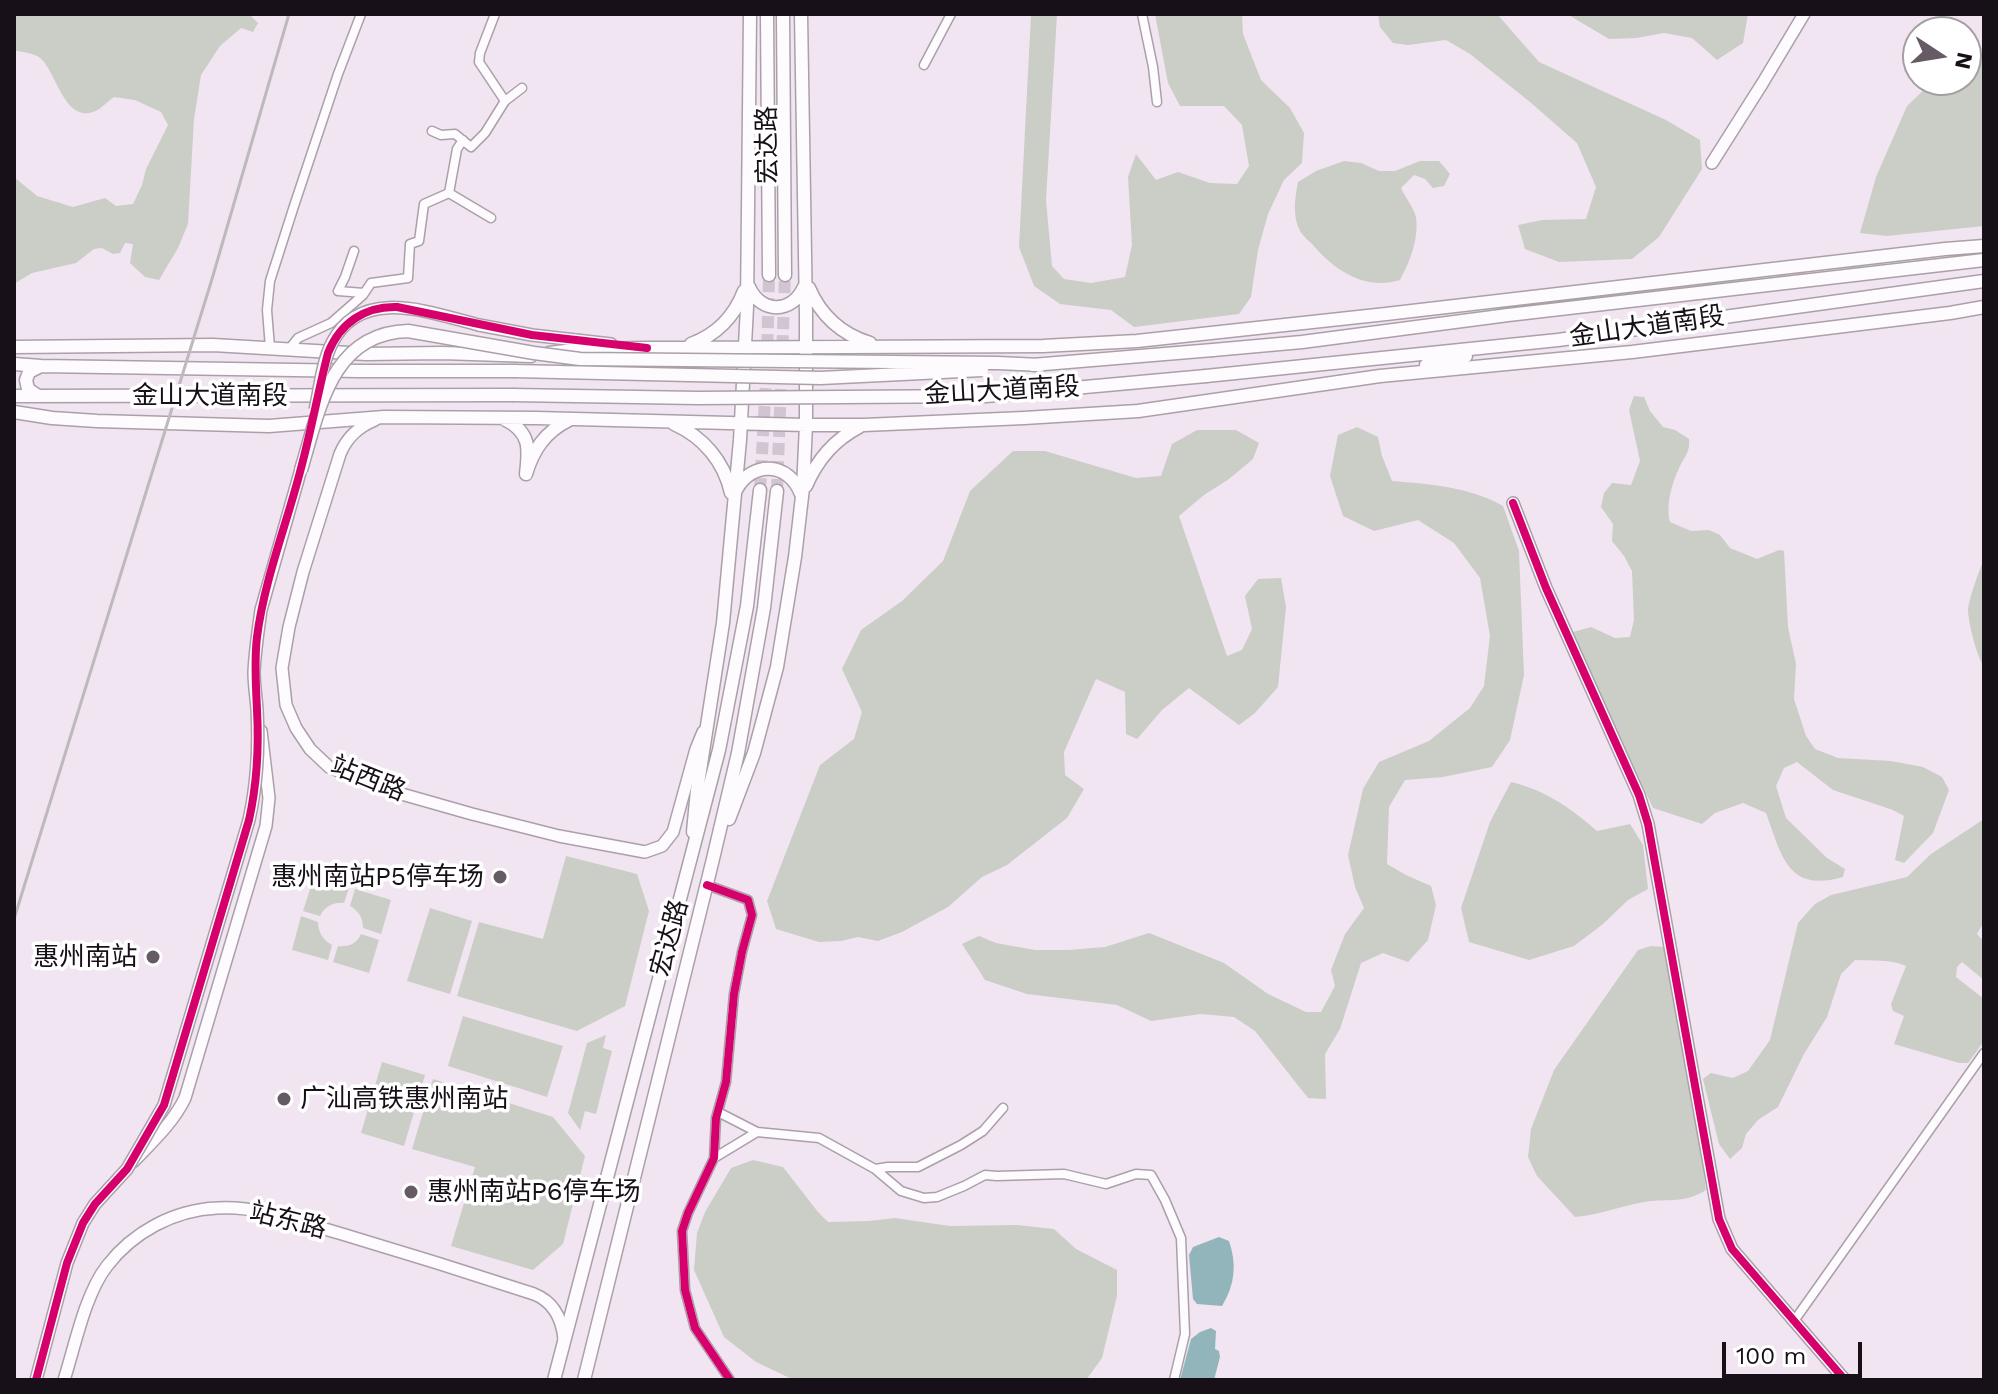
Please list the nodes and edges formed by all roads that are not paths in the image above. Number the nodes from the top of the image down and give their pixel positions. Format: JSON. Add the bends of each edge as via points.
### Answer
{"nodes":[{"id":1,"x":361,"y":14,"type":"edge"},
{"id":2,"x":495,"y":14,"type":"edge"},
{"id":3,"x":750,"y":14,"type":"edge"},
{"id":4,"x":767,"y":14,"type":"edge"},
{"id":5,"x":783,"y":14,"type":"edge"},
{"id":6,"x":801,"y":14,"type":"edge"},
{"id":7,"x":951,"y":14,"type":"edge"},
{"id":8,"x":1142,"y":14,"type":"edge"},
{"id":9,"x":1804,"y":14,"type":"edge"},
{"id":10,"x":924,"y":65,"type":"dead end"},
{"id":11,"x":522,"y":88,"type":"dead end"},
{"id":12,"x":505,"y":101,"type":"junction"},
{"id":13,"x":1157,"y":102,"type":"dead end"},
{"id":14,"x":432,"y":131,"type":"dead end"},
{"id":15,"x":463,"y":140,"type":"junction"},
{"id":16,"x":1712,"y":163,"type":"dead end"},
{"id":17,"x":449,"y":193,"type":"junction"},
{"id":18,"x":491,"y":218,"type":"dead end"},
{"id":19,"x":1984,"y":246,"type":"edge"},
{"id":20,"x":354,"y":251,"type":"dead end"},
{"id":21,"x":1984,"y":257,"type":"edge"},
{"id":22,"x":769,"y":275,"type":"tunnel mouth"},
{"id":23,"x":785,"y":275,"type":"tunnel mouth"},
{"id":24,"x":747,"y":278,"type":"junction"},
{"id":25,"x":806,"y":280,"type":"junction"},
{"id":26,"x":1984,"y":281,"type":"edge"},
{"id":27,"x":1940,"y":286,"type":"junction"},
{"id":28,"x":1984,"y":290,"type":"edge"},
{"id":29,"x":364,"y":293,"type":"junction"},
{"id":30,"x":1984,"y":307,"type":"edge"},
{"id":31,"x":1386,"y":314,"type":"junction"},
{"id":32,"x":1508,"y":315,"type":"junction"},
{"id":33,"x":1510,"y":345,"type":"junction"},
{"id":34,"x":888,"y":346,"type":"junction"},
{"id":35,"x":14,"y":347,"type":"edge"},
{"id":36,"x":745,"y":347,"type":"junction"},
{"id":37,"x":806,"y":347,"type":"junction"},
{"id":38,"x":270,"y":348,"type":"junction"},
{"id":39,"x":290,"y":348,"type":"junction"},
{"id":40,"x":647,"y":348,"type":"junction"},
{"id":41,"x":678,"y":348,"type":"junction"},
{"id":42,"x":14,"y":364,"type":"edge"},
{"id":43,"x":1041,"y":365,"type":"junction"},
{"id":44,"x":41,"y":366,"type":"junction"},
{"id":45,"x":1380,"y":376,"type":"junction"},
{"id":46,"x":14,"y":396,"type":"edge"},
{"id":47,"x":39,"y":396,"type":"junction"},
{"id":48,"x":14,"y":412,"type":"edge"},
{"id":49,"x":384,"y":417,"type":"junction"},
{"id":50,"x":497,"y":417,"type":"junction"},
{"id":51,"x":573,"y":419,"type":"junction"},
{"id":52,"x":667,"y":422,"type":"junction"},
{"id":53,"x":741,"y":423,"type":"junction"},
{"id":54,"x":806,"y":425,"type":"junction"},
{"id":55,"x":864,"y":425,"type":"junction"},
{"id":56,"x":301,"y":470,"type":"junction"},
{"id":57,"x":760,"y":490,"type":"tunnel mouth"},
{"id":58,"x":777,"y":491,"type":"tunnel mouth"},
{"id":59,"x":734,"y":502,"type":"junction"},
{"id":60,"x":801,"y":502,"type":"junction"},
{"id":61,"x":1513,"y":503,"type":"dead end"},
{"id":62,"x":257,"y":711,"type":"junction"},
{"id":63,"x":707,"y":724,"type":"junction"},
{"id":64,"x":692,"y":858,"type":"junction"},
{"id":65,"x":712,"y":863,"type":"junction"},
{"id":66,"x":707,"y":885,"type":"junction"},
{"id":67,"x":1984,"y":1053,"type":"edge"},
{"id":68,"x":1003,"y":1108,"type":"dead end"},
{"id":69,"x":718,"y":1112,"type":"junction"},
{"id":70,"x":757,"y":1132,"type":"junction"},
{"id":71,"x":714,"y":1158,"type":"junction"},
{"id":72,"x":127,"y":1169,"type":"junction"},
{"id":73,"x":875,"y":1169,"type":"junction"},
{"id":74,"x":1794,"y":1321,"type":"junction"},
{"id":75,"x":562,"y":1348,"type":"junction"},
{"id":76,"x":36,"y":1380,"type":"edge"},
{"id":77,"x":64,"y":1380,"type":"edge"},
{"id":78,"x":554,"y":1380,"type":"edge"},
{"id":79,"x":584,"y":1380,"type":"edge"},
{"id":80,"x":730,"y":1380,"type":"edge"},
{"id":81,"x":1174,"y":1380,"type":"edge"},
{"id":82,"x":1845,"y":1380,"type":"edge"}],
"edges":[{"from":1,"to":38,"type":"street","via":[[270,281]]},
{"from":2,"to":12,"type":"street","via":[[479,62]]},
{"from":3,"to":24,"type":"main road"},
{"from":4,"to":22,"type":"main road","name":"宏达路"},
{"from":5,"to":23,"type":"main road","name":"宏达路"},
{"from":6,"to":25,"type":"main road"},
{"from":7,"to":10,"type":"street"},
{"from":8,"to":13,"type":"street"},
{"from":9,"to":16,"type":"street"},
{"from":11,"to":12,"type":"street"},
{"from":12,"to":15,"type":"street","via":[[471,147]]},
{"from":14,"to":15,"type":"street"},
{"from":15,"to":17,"type":"street"},
{"from":17,"to":18,"type":"street"},
{"from":17,"to":29,"type":"street","via":[[424,204],[419,241],[410,244],[408,278],[371,283]]},
{"from":19,"to":31,"type":"main road"},
{"from":20,"to":29,"type":"street","via":[[338,291]]},
{"from":21,"to":32,"type":"main road","name":"金山大道南段"},
{"from":24,"to":25,"type":"main road","via":[[759,302],[777,308],[794,302]]},
{"from":24,"to":36,"type":"main road"},
{"from":24,"to":41,"type":"main road","via":[[738,304],[721,326]]},
{"from":25,"to":34,"type":"main road","via":[[834,325],[859,340]]},
{"from":25,"to":37,"type":"main road"},
{"from":26,"to":27,"type":"main road","name":"金山大道南段"},
{"from":27,"to":28,"type":"main road"},
{"from":27,"to":33,"type":"main road","name":"金山大道南段"},
{"from":29,"to":39,"type":"street","via":[[331,323],[298,338]]},
{"from":30,"to":45,"type":"main road","via":[[1632,352]]},
{"from":31,"to":32,"type":"main road"},
{"from":31,"to":34,"type":"main road","via":[[1137,341]]},
{"from":32,"to":43,"type":"main road","name":"金山大道南段","bridge":true,"via":[[1302,342]]},
{"from":33,"to":45,"type":"main road"},
{"from":33,"to":47,"type":"main road","name":"金山大道南段","bridge":true,"via":[[986,396]]},
{"from":34,"to":37,"type":"main road"},
{"from":35,"to":38,"type":"main road"},
{"from":36,"to":37,"type":"main road"},
{"from":36,"to":41,"type":"main road"},
{"from":36,"to":53,"type":"main road"},
{"from":37,"to":54,"type":"main road"},
{"from":38,"to":39,"type":"main road"},
{"from":39,"to":40,"type":"main road","via":[[525,356]]},
{"from":40,"to":41,"type":"main road"},
{"from":40,"to":56,"type":"street","bridge":true,"via":[[532,335],[397,307],[378,308],[353,319],[335,337]]},
{"from":42,"to":44,"type":"main road","name":"金山大道南段"},
{"from":43,"to":44,"type":"main road","name":"金山大道南段","bridge":true,"via":[[821,378]]},
{"from":43,"to":56,"type":"main road","bridge":true,"via":[[580,359],[397,331],[368,340],[339,367]]},
{"from":44,"to":47,"type":"main road","via":[[26,380],[31,393]]},
{"from":45,"to":55,"type":"main road","via":[[1138,411]]},
{"from":46,"to":47,"type":"main road","name":"金山大道南段"},
{"from":48,"to":49,"type":"main road","via":[[97,421],[269,426]]},
{"from":49,"to":50,"type":"main road"},
{"from":49,"to":63,"type":"street","name":"站西路","via":[[362,426],[343,447],[289,627],[283,693],[296,728],[319,759],[347,775],[442,806],[645,852],[662,846],[673,832]]},
{"from":50,"to":51,"type":"main road"},
{"from":50,"to":51,"type":"main road","via":[[514,425],[525,439],[526,474],[541,441]]},
{"from":51,"to":52,"type":"main road"},
{"from":52,"to":53,"type":"main road"},
{"from":52,"to":59,"type":"main road","via":[[710,450],[727,477]]},
{"from":53,"to":54,"type":"main road"},
{"from":53,"to":59,"type":"main road"},
{"from":54,"to":55,"type":"main road"},
{"from":54,"to":60,"type":"main road"},
{"from":55,"to":60,"type":"main road","via":[[821,457]]},
{"from":56,"to":62,"type":"street","bridge":true,"via":[[261,610],[254,676]]},
{"from":57,"to":64,"type":"main road","name":"宏达路","via":[[747,606]]},
{"from":58,"to":65,"type":"main road","name":"宏达路","via":[[764,608]]},
{"from":59,"to":60,"type":"main road","via":[[749,474],[768,469],[787,474],[797,484]]},
{"from":59,"to":63,"type":"main road"},
{"from":60,"to":65,"type":"main road","via":[[777,667],[754,753]]},
{"from":61,"to":74,"type":"street","via":[[1648,824],[1719,1219],[1732,1249]]},
{"from":62,"to":72,"type":"street","bridge":true,"via":[[257,769],[249,820],[164,1105]]},
{"from":62,"to":72,"type":"street","bridge":true,"via":[[267,768],[266,826],[185,1098],[168,1126]]},
{"from":63,"to":64,"type":"main road"},
{"from":64,"to":75,"type":"main road","name":"宏达路"},
{"from":65,"to":66,"type":"main road","name":"宏达路"},
{"from":66,"to":69,"type":"street","via":[[748,900],[752,915],[734,994]]},
{"from":66,"to":79,"type":"main road","name":"宏达路"},
{"from":67,"to":74,"type":"street"},
{"from":68,"to":73,"type":"street","via":[[983,1131],[918,1167]]},
{"from":69,"to":70,"type":"street"},
{"from":69,"to":71,"type":"street"},
{"from":70,"to":71,"type":"street"},
{"from":70,"to":73,"type":"street","via":[[819,1138]]},
{"from":71,"to":80,"type":"street","via":[[682,1231],[685,1290],[695,1328]]},
{"from":72,"to":76,"type":"street","bridge":true,"via":[[95,1204],[74,1242]]},
{"from":73,"to":81,"type":"street","via":[[901,1191],[924,1198],[985,1175],[1064,1174],[1106,1184],[1151,1175],[1181,1238],[1185,1334]]},
{"from":74,"to":82,"type":"street"},
{"from":75,"to":77,"type":"street","name":"站东路","via":[[559,1316],[534,1294],[284,1217],[219,1208],[159,1223],[116,1256],[99,1277]]},
{"from":75,"to":78,"type":"main road","name":"宏达路"}]}
